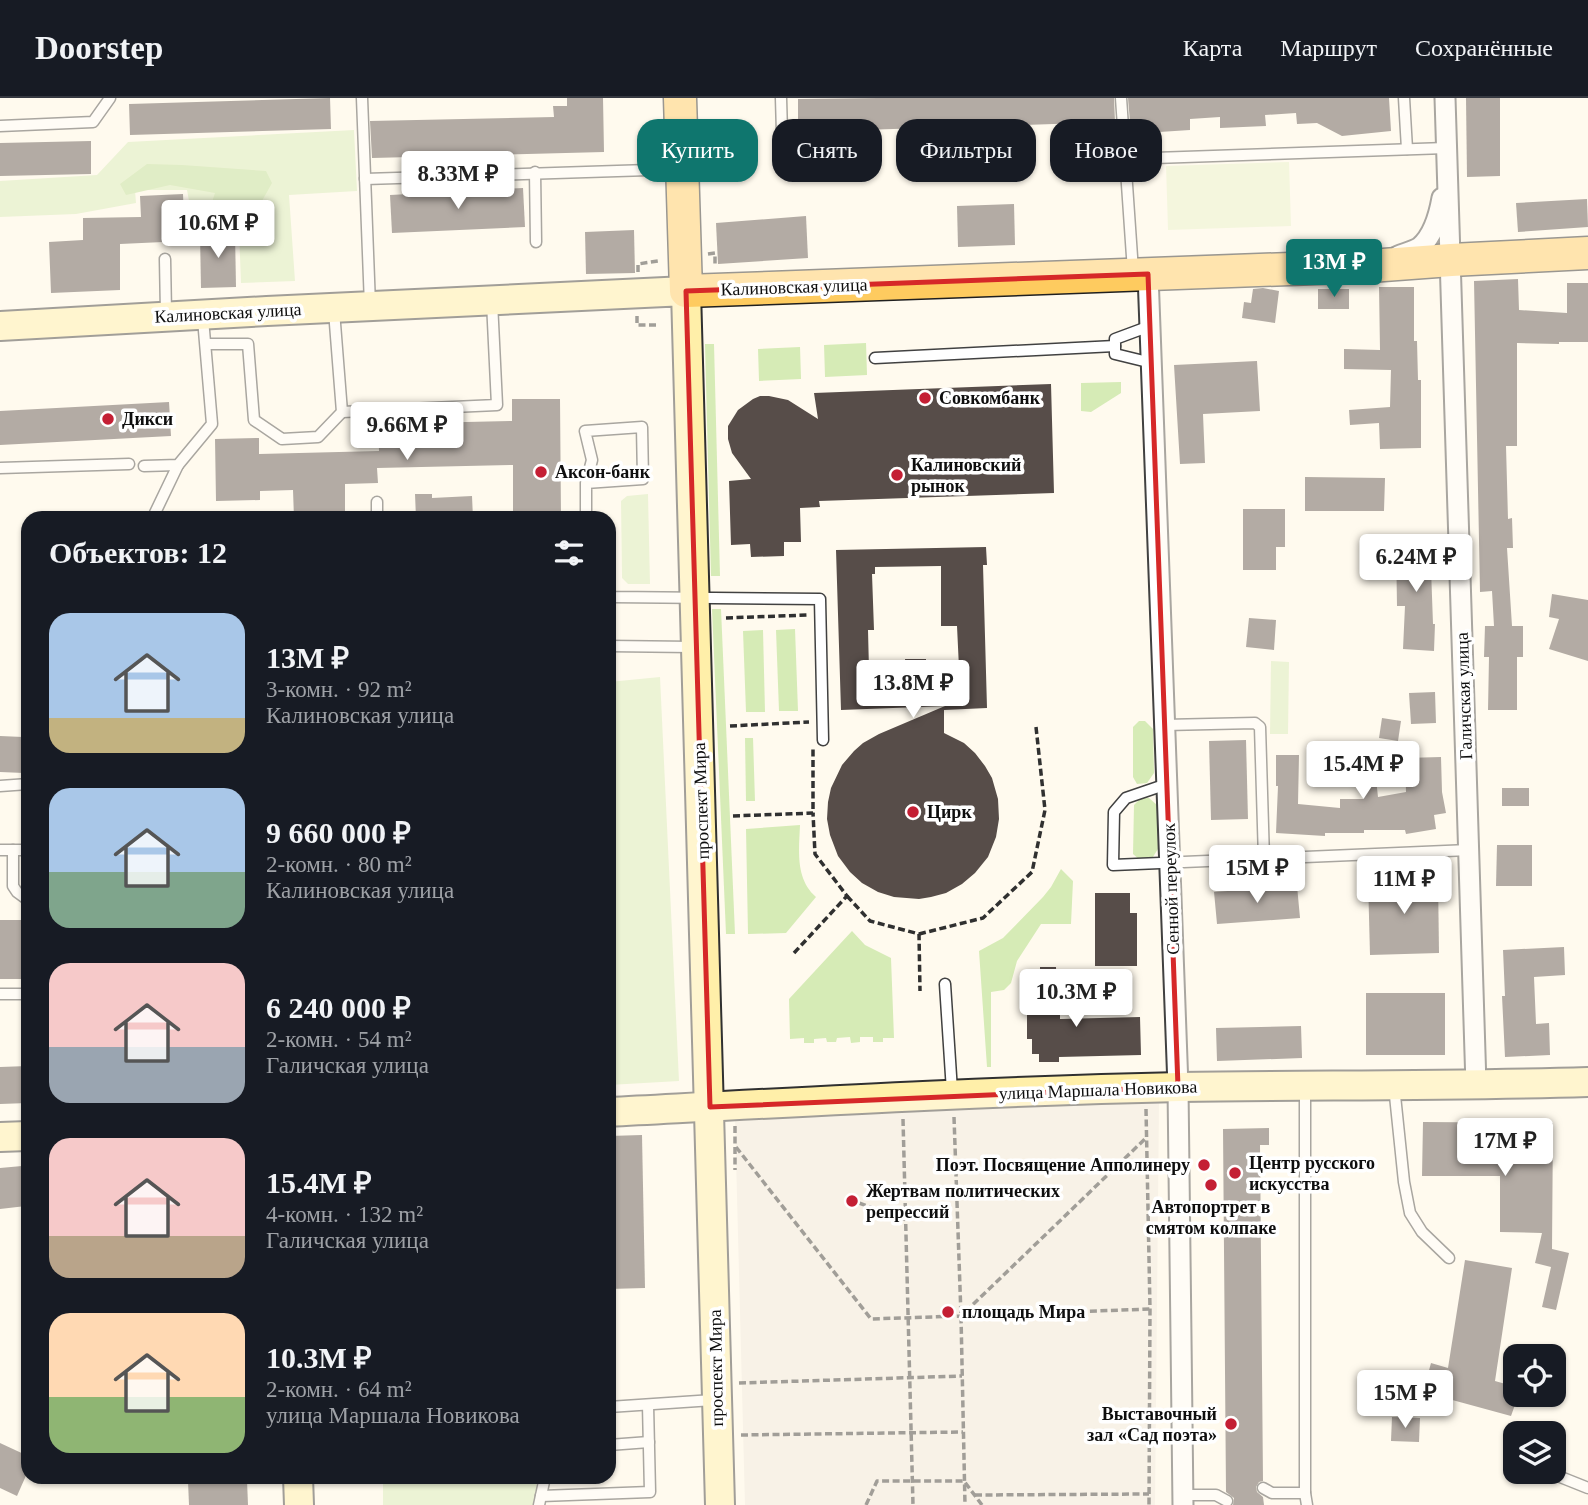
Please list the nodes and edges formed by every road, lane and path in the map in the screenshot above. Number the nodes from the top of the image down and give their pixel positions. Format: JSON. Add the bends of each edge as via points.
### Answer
{"nodes":[{"id":1,"x":110,"y":98,"type":"edge"},
{"id":2,"x":362,"y":98,"type":"edge"},
{"id":3,"x":369,"y":98,"type":"edge"},
{"id":4,"x":680,"y":98,"type":"edge"},
{"id":5,"x":781,"y":98,"type":"edge"},
{"id":6,"x":1121,"y":98,"type":"edge"},
{"id":7,"x":1404,"y":98,"type":"edge"},
{"id":8,"x":1445,"y":98,"type":"edge"},
{"id":9,"x":681,"y":119,"type":"edge"},
{"id":10,"x":782,"y":119,"type":"edge"},
{"id":11,"x":1122,"y":119,"type":"edge"},
{"id":12,"x":0,"y":126,"type":"edge"},
{"id":13,"x":1446,"y":148,"type":"junction"},
{"id":14,"x":1407,"y":149,"type":"junction"},
{"id":15,"x":1162,"y":158,"type":"edge"},
{"id":16,"x":637,"y":170,"type":"edge"},
{"id":17,"x":1446,"y":170,"type":"junction"},
{"id":18,"x":535,"y":172,"type":"junction"},
{"id":19,"x":365,"y":178,"type":"junction"},
{"id":20,"x":683,"y":182,"type":"edge"},
{"id":21,"x":1128,"y":182,"type":"edge"},
{"id":22,"x":536,"y":242,"type":"dead end"},
{"id":23,"x":1588,"y":253,"type":"edge"},
{"id":24,"x":165,"y":259,"type":"dead end"},
{"id":25,"x":1451,"y":260,"type":"junction"},
{"id":26,"x":658,"y":261,"type":"dead end"},
{"id":27,"x":1370,"y":266,"type":"junction"},
{"id":28,"x":638,"y":274,"type":"dead end"},
{"id":29,"x":1141,"y":274,"type":"junction"},
{"id":30,"x":687,"y":291,"type":"junction"},
{"id":31,"x":492,"y":300,"type":"junction"},
{"id":32,"x":370,"y":306,"type":"junction"},
{"id":33,"x":333,"y":308,"type":"junction"},
{"id":34,"x":203,"y":314,"type":"junction"},
{"id":35,"x":637,"y":314,"type":"dead end"},
{"id":36,"x":166,"y":317,"type":"junction"},
{"id":37,"x":657,"y":325,"type":"dead end"},
{"id":38,"x":1150,"y":326,"type":"junction"},
{"id":39,"x":0,"y":327,"type":"edge"},
{"id":40,"x":206,"y":344,"type":"junction"},
{"id":41,"x":1115,"y":346,"type":"junction"},
{"id":42,"x":875,"y":358,"type":"dead end"},
{"id":43,"x":1152,"y":363,"type":"junction"},
{"id":44,"x":342,"y":412,"type":"junction"},
{"id":45,"x":129,"y":464,"type":"dead end"},
{"id":46,"x":178,"y":465,"type":"junction"},
{"id":47,"x":144,"y":466,"type":"dead end"},
{"id":48,"x":0,"y":468,"type":"edge"},
{"id":49,"x":586,"y":483,"type":"junction"},
{"id":50,"x":377,"y":502,"type":"dead end"},
{"id":51,"x":156,"y":511,"type":"edge"},
{"id":52,"x":377,"y":511,"type":"edge"},
{"id":53,"x":586,"y":511,"type":"edge"},
{"id":54,"x":616,"y":597,"type":"edge"},
{"id":55,"x":694,"y":598,"type":"junction"},
{"id":56,"x":798,"y":615,"type":"dead end"},
{"id":57,"x":726,"y":618,"type":"dead end"},
{"id":58,"x":616,"y":646,"type":"edge"},
{"id":59,"x":696,"y":647,"type":"junction"},
{"id":60,"x":797,"y":723,"type":"dead end"},
{"id":61,"x":1165,"y":725,"type":"junction"},
{"id":62,"x":730,"y":726,"type":"dead end"},
{"id":63,"x":1036,"y":727,"type":"dead end"},
{"id":64,"x":822,"y":740,"type":"dead end"},
{"id":65,"x":813,"y":748,"type":"dead end"},
{"id":66,"x":21,"y":784,"type":"edge"},
{"id":67,"x":1167,"y":784,"type":"junction"},
{"id":68,"x":0,"y":786,"type":"edge"},
{"id":69,"x":813,"y":813,"type":"junction"},
{"id":70,"x":733,"y":816,"type":"dead end"},
{"id":71,"x":0,"y":850,"type":"edge"},
{"id":72,"x":13,"y":850,"type":"junction"},
{"id":73,"x":21,"y":850,"type":"edge"},
{"id":74,"x":1469,"y":850,"type":"junction"},
{"id":75,"x":1264,"y":859,"type":"junction"},
{"id":76,"x":1170,"y":863,"type":"junction"},
{"id":77,"x":21,"y":895,"type":"edge"},
{"id":78,"x":847,"y":896,"type":"junction"},
{"id":79,"x":919,"y":934,"type":"junction"},
{"id":80,"x":794,"y":953,"type":"dead end"},
{"id":81,"x":945,"y":984,"type":"dead end"},
{"id":82,"x":920,"y":990,"type":"dead end"},
{"id":83,"x":0,"y":994,"type":"edge"},
{"id":84,"x":21,"y":994,"type":"edge"},
{"id":85,"x":1588,"y":1082,"type":"edge"},
{"id":86,"x":1476,"y":1085,"type":"junction"},
{"id":87,"x":1305,"y":1086,"type":"junction"},
{"id":88,"x":1394,"y":1086,"type":"junction"},
{"id":89,"x":1178,"y":1087,"type":"junction"},
{"id":90,"x":953,"y":1101,"type":"junction"},
{"id":91,"x":1145,"y":1103,"type":"dead end"},
{"id":92,"x":710,"y":1107,"type":"junction"},
{"id":93,"x":903,"y":1110,"type":"dead end"},
{"id":94,"x":616,"y":1112,"type":"edge"},
{"id":95,"x":21,"y":1136,"type":"edge"},
{"id":96,"x":1147,"y":1136,"type":"junction"},
{"id":97,"x":0,"y":1137,"type":"edge"},
{"id":98,"x":735,"y":1145,"type":"dead end"},
{"id":99,"x":859,"y":1203,"type":"dead end"},
{"id":100,"x":906,"y":1220,"type":"junction"},
{"id":101,"x":1449,"y":1258,"type":"dead end"},
{"id":102,"x":1150,"y":1309,"type":"junction"},
{"id":103,"x":961,"y":1316,"type":"junction"},
{"id":104,"x":908,"y":1318,"type":"junction"},
{"id":105,"x":962,"y":1376,"type":"junction"},
{"id":106,"x":910,"y":1377,"type":"junction"},
{"id":107,"x":727,"y":1392,"type":"junction"},
{"id":108,"x":648,"y":1405,"type":"junction"},
{"id":109,"x":616,"y":1407,"type":"edge"},
{"id":110,"x":911,"y":1432,"type":"junction"},
{"id":111,"x":963,"y":1432,"type":"junction"},
{"id":112,"x":738,"y":1435,"type":"dead end"},
{"id":113,"x":649,"y":1442,"type":"junction"},
{"id":114,"x":616,"y":1444,"type":"edge"},
{"id":115,"x":1566,"y":1479,"type":"edge"},
{"id":116,"x":912,"y":1481,"type":"junction"},
{"id":117,"x":964,"y":1481,"type":"junction"},
{"id":118,"x":298,"y":1484,"type":"edge"},
{"id":119,"x":1588,"y":1488,"type":"edge"},
{"id":120,"x":1226,"y":1489,"type":"dead end"},
{"id":121,"x":1266,"y":1493,"type":"dead end"},
{"id":122,"x":1305,"y":1493,"type":"junction"},
{"id":123,"x":1149,"y":1494,"type":"junction"},
{"id":124,"x":975,"y":1495,"type":"junction"},
{"id":125,"x":1216,"y":1495,"type":"junction"},
{"id":126,"x":540,"y":1500,"type":"edge"},
{"id":127,"x":1183,"y":1500,"type":"edge"},
{"id":128,"x":1227,"y":1501,"type":"dead end"},
{"id":129,"x":299,"y":1505,"type":"edge"},
{"id":130,"x":720,"y":1505,"type":"edge"},
{"id":131,"x":866,"y":1505,"type":"edge"},
{"id":132,"x":913,"y":1505,"type":"edge"},
{"id":133,"x":965,"y":1505,"type":"edge"},
{"id":134,"x":982,"y":1505,"type":"edge"},
{"id":135,"x":1149,"y":1505,"type":"edge"},
{"id":136,"x":1307,"y":1505,"type":"edge"}],
"edges":[{"from":1,"to":12,"type":"lane","via":[[93,122]]},
{"from":2,"to":3,"type":"lane"},
{"from":2,"to":19,"type":"lane"},
{"from":4,"to":9,"type":"main road","name":"проспект Мира"},
{"from":5,"to":10,"type":"lane"},
{"from":6,"to":11,"type":"lane"},
{"from":7,"to":14,"type":"lane"},
{"from":8,"to":13,"type":"street","name":"Галичская улица"},
{"from":13,"to":14,"type":"lane"},
{"from":13,"to":17,"type":"street","name":"Галичская улица"},
{"from":14,"to":15,"type":"lane"},
{"from":16,"to":18,"type":"lane"},
{"from":17,"to":25,"type":"street","name":"Галичская улица"},
{"from":17,"to":27,"type":"street","via":[[1439,215],[1429,236],[1418,248]]},
{"from":18,"to":19,"type":"lane"},
{"from":18,"to":22,"type":"lane"},
{"from":19,"to":32,"type":"lane"},
{"from":20,"to":30,"type":"main road","name":"проспект Мира"},
{"from":21,"to":29,"type":"lane"},
{"from":23,"to":25,"type":"main road","name":"Калиновская улица"},
{"from":24,"to":36,"type":"lane"},
{"from":25,"to":27,"type":"main road","name":"Калиновская улица"},
{"from":25,"to":74,"type":"street","name":"Галичская улица"},
{"from":26,"to":28,"type":"path","via":[[638,264]]},
{"from":27,"to":29,"type":"main road","name":"Калиновская улица"},
{"from":29,"to":30,"type":"main road","name":"Калиновская улица"},
{"from":29,"to":38,"type":"street","name":"Сенной переулок"},
{"from":30,"to":31,"type":"main road","name":"Калиновская улица"},
{"from":30,"to":55,"type":"main road","name":"проспект Мира"},
{"from":31,"to":32,"type":"main road","name":"Калиновская улица"},
{"from":31,"to":44,"type":"lane","via":[[497,405]]},
{"from":32,"to":33,"type":"main road","name":"Калиновская улица"},
{"from":33,"to":34,"type":"main road","name":"Калиновская улица"},
{"from":33,"to":44,"type":"lane"},
{"from":34,"to":36,"type":"main road","name":"Калиновская улица"},
{"from":34,"to":40,"type":"lane"},
{"from":35,"to":37,"type":"path","via":[[637,325]]},
{"from":36,"to":39,"type":"main road","name":"Калиновская улица"},
{"from":38,"to":41,"type":"lane","via":[[1115,339]]},
{"from":38,"to":43,"type":"street","name":"Сенной переулок"},
{"from":40,"to":44,"type":"lane","via":[[248,344],[254,420],[282,439],[318,437]]},
{"from":40,"to":46,"type":"lane","via":[[212,424]]},
{"from":41,"to":42,"type":"lane"},
{"from":41,"to":43,"type":"lane","via":[[1115,354]]},
{"from":43,"to":61,"type":"street","name":"Сенной переулок"},
{"from":45,"to":48,"type":"lane"},
{"from":46,"to":47,"type":"lane"},
{"from":46,"to":51,"type":"lane"},
{"from":49,"to":49,"type":"lane","via":[[643,479],[642,427],[584,432],[592,460]]},
{"from":49,"to":53,"type":"lane"},
{"from":50,"to":52,"type":"lane"},
{"from":54,"to":55,"type":"lane"},
{"from":55,"to":59,"type":"main road","name":"проспект Мира"},
{"from":55,"to":64,"type":"lane","via":[[820,599]]},
{"from":56,"to":57,"type":"path"},
{"from":58,"to":59,"type":"lane"},
{"from":59,"to":92,"type":"main road","name":"проспект Мира"},
{"from":60,"to":62,"type":"path"},
{"from":61,"to":67,"type":"street","name":"Сенной переулок"},
{"from":61,"to":75,"type":"lane","via":[[1259,725]]},
{"from":63,"to":79,"type":"path","via":[[1045,810],[1032,872],[983,918]]},
{"from":65,"to":69,"type":"path"},
{"from":66,"to":68,"type":"lane"},
{"from":67,"to":76,"type":"street","name":"Сенной переулок"},
{"from":67,"to":76,"type":"lane","via":[[1126,798],[1114,812],[1113,864]]},
{"from":69,"to":70,"type":"path"},
{"from":69,"to":78,"type":"path","via":[[815,854]]},
{"from":71,"to":72,"type":"lane"},
{"from":72,"to":73,"type":"lane"},
{"from":72,"to":77,"type":"lane","via":[[13,886]]},
{"from":74,"to":75,"type":"lane"},
{"from":74,"to":86,"type":"street","name":"Галичская улица"},
{"from":75,"to":76,"type":"lane"},
{"from":76,"to":89,"type":"street","name":"Сенной переулок"},
{"from":78,"to":79,"type":"path","via":[[870,921]]},
{"from":78,"to":80,"type":"path"},
{"from":79,"to":82,"type":"path"},
{"from":81,"to":90,"type":"lane"},
{"from":83,"to":84,"type":"lane"},
{"from":85,"to":86,"type":"main road","name":"улица Маршала Новикова"},
{"from":86,"to":88,"type":"main road","name":"улица Маршала Новикова"},
{"from":87,"to":88,"type":"main road","name":"улица Маршала Новикова"},
{"from":87,"to":89,"type":"main road","name":"улица Маршала Новикова"},
{"from":87,"to":122,"type":"lane"},
{"from":88,"to":101,"type":"lane","via":[[1410,1213]]},
{"from":89,"to":90,"type":"main road","name":"улица Маршала Новикова"},
{"from":89,"to":127,"type":"street","name":"Сенной переулок"},
{"from":90,"to":92,"type":"main road","name":"улица Маршала Новикова"},
{"from":90,"to":103,"type":"path"},
{"from":91,"to":96,"type":"path"},
{"from":92,"to":94,"type":"main road","name":"улица Маршала Новикова"},
{"from":92,"to":107,"type":"main road","name":"проспект Мира"},
{"from":93,"to":100,"type":"path"},
{"from":95,"to":97,"type":"main road"},
{"from":96,"to":102,"type":"path"},
{"from":96,"to":103,"type":"path"},
{"from":98,"to":104,"type":"path","via":[[871,1319]]},
{"from":99,"to":100,"type":"path"},
{"from":100,"to":104,"type":"path"},
{"from":102,"to":103,"type":"path"},
{"from":102,"to":123,"type":"path"},
{"from":103,"to":104,"type":"path"},
{"from":103,"to":105,"type":"path"},
{"from":104,"to":106,"type":"path"},
{"from":105,"to":106,"type":"path"},
{"from":105,"to":111,"type":"path"},
{"from":106,"to":107,"type":"path"},
{"from":106,"to":110,"type":"path"},
{"from":107,"to":108,"type":"lane"},
{"from":107,"to":130,"type":"main road","name":"проспект Мира"},
{"from":108,"to":109,"type":"lane"},
{"from":108,"to":113,"type":"lane"},
{"from":110,"to":111,"type":"path"},
{"from":110,"to":112,"type":"path"},
{"from":110,"to":116,"type":"path"},
{"from":111,"to":117,"type":"path"},
{"from":113,"to":114,"type":"lane"},
{"from":113,"to":126,"type":"lane","via":[[650,1492]]},
{"from":115,"to":119,"type":"lane"},
{"from":116,"to":117,"type":"path"},
{"from":116,"to":131,"type":"path","via":[[877,1481]]},
{"from":116,"to":132,"type":"path"},
{"from":117,"to":124,"type":"path"},
{"from":117,"to":133,"type":"path"},
{"from":118,"to":129,"type":"main road"},
{"from":120,"to":125,"type":"lane"},
{"from":121,"to":122,"type":"lane"},
{"from":122,"to":136,"type":"lane"},
{"from":123,"to":124,"type":"path"},
{"from":123,"to":135,"type":"path"},
{"from":124,"to":134,"type":"path"},
{"from":125,"to":127,"type":"lane"},
{"from":125,"to":128,"type":"lane"}]}
